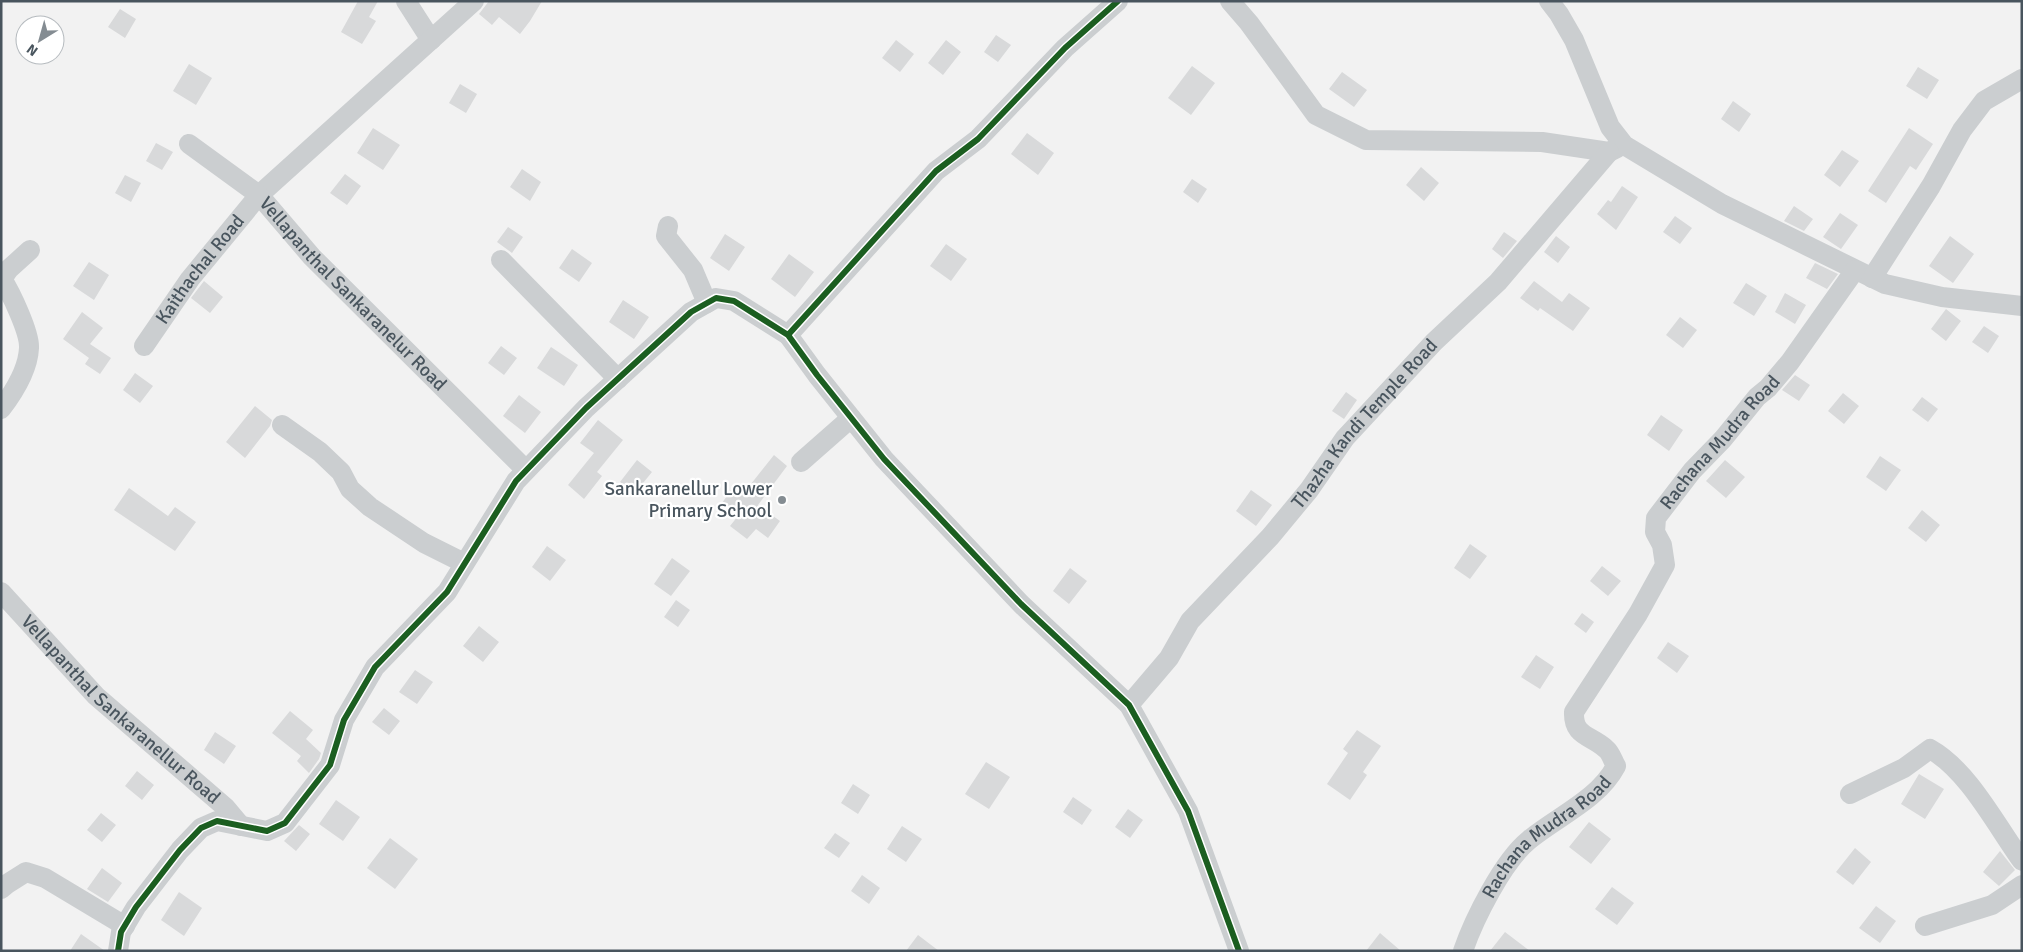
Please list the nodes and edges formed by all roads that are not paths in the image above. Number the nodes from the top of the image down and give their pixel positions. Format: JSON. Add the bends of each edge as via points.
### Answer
{"nodes":[{"id":1,"x":406,"y":1,"type":"edge"},
{"id":2,"x":474,"y":1,"type":"edge"},
{"id":3,"x":1118,"y":1,"type":"edge"},
{"id":4,"x":1230,"y":1,"type":"edge"},
{"id":5,"x":1549,"y":1,"type":"edge"},
{"id":6,"x":431,"y":40,"type":"junction"},
{"id":7,"x":2022,"y":79,"type":"edge"},
{"id":8,"x":189,"y":144,"type":"dead end"},
{"id":9,"x":1616,"y":148,"type":"junction"},
{"id":10,"x":258,"y":195,"type":"junction"},
{"id":11,"x":668,"y":226,"type":"dead end"},
{"id":12,"x":30,"y":250,"type":"dead end"},
{"id":13,"x":501,"y":260,"type":"dead end"},
{"id":14,"x":1864,"y":274,"type":"junction"},
{"id":15,"x":708,"y":303,"type":"junction"},
{"id":16,"x":2022,"y":306,"type":"edge"},
{"id":17,"x":788,"y":335,"type":"junction"},
{"id":18,"x":144,"y":346,"type":"dead end"},
{"id":19,"x":618,"y":379,"type":"junction"},
{"id":20,"x":1,"y":408,"type":"edge"},
{"id":21,"x":851,"y":418,"type":"junction"},
{"id":22,"x":282,"y":425,"type":"dead end"},
{"id":23,"x":802,"y":462,"type":"dead end"},
{"id":24,"x":526,"y":470,"type":"junction"},
{"id":25,"x":464,"y":563,"type":"junction"},
{"id":26,"x":1,"y":592,"type":"edge"},
{"id":27,"x":1129,"y":705,"type":"junction"},
{"id":28,"x":1850,"y":794,"type":"dead end"},
{"id":29,"x":241,"y":826,"type":"junction"},
{"id":30,"x":2022,"y":861,"type":"edge"},
{"id":31,"x":2022,"y":885,"type":"edge"},
{"id":32,"x":1,"y":889,"type":"edge"},
{"id":33,"x":125,"y":926,"type":"junction"},
{"id":34,"x":1924,"y":926,"type":"dead end"},
{"id":35,"x":118,"y":951,"type":"edge"},
{"id":36,"x":1239,"y":951,"type":"edge"},
{"id":37,"x":1463,"y":951,"type":"edge"}],
"edges":[{"from":1,"to":6,"type":"street"},
{"from":2,"to":6,"type":"street","name":"Vellapanthal Sankaranelur Road"},
{"from":3,"to":17,"type":"street","via":[[1065,48],[978,139],[936,171]]},
{"from":4,"to":9,"type":"street","via":[[1316,115],[1366,140],[1542,142]]},
{"from":5,"to":9,"type":"street","via":[[1574,40]]},
{"from":6,"to":10,"type":"street","name":"Vellapanthal Sankaranelur Road"},
{"from":7,"to":14,"type":"street","via":[[1984,102],[1962,130],[1931,186]]},
{"from":8,"to":10,"type":"street"},
{"from":9,"to":14,"type":"street"},
{"from":9,"to":27,"type":"street","name":"Thazha Kandi Temple Road","via":[[1498,282],[1434,342],[1345,438],[1270,537],[1190,621],[1169,658]]},
{"from":10,"to":18,"type":"street","name":"Kaithachal Road","via":[[190,279]]},
{"from":10,"to":24,"type":"street","name":"Vellapanthal Sankaranelur Road","via":[[312,257]]},
{"from":11,"to":15,"type":"street","via":[[666,236],[693,270]]},
{"from":12,"to":20,"type":"street","via":[[2,279],[10,290],[30,347],[25,368]]},
{"from":13,"to":19,"type":"street"},
{"from":14,"to":16,"type":"street","via":[[1884,284],[1942,298]]},
{"from":14,"to":37,"type":"street","name":"Rachana Mudra Road","via":[[1768,388],[1692,471],[1656,518],[1655,532],[1662,545],[1665,565],[1638,614],[1574,712],[1574,724],[1580,732],[1607,750],[1616,766],[1608,781],[1527,841],[1500,876],[1473,924]]},
{"from":15,"to":17,"type":"street","via":[[716,298],[734,301]]},
{"from":15,"to":19,"type":"street","via":[[691,312]]},
{"from":17,"to":21,"type":"street"},
{"from":19,"to":24,"type":"street"},
{"from":21,"to":23,"type":"street"},
{"from":21,"to":27,"type":"street","via":[[884,460],[1021,604]]},
{"from":22,"to":25,"type":"street","via":[[320,452],[341,472],[350,489],[370,507],[424,543]]},
{"from":24,"to":25,"type":"street"},
{"from":25,"to":29,"type":"street","via":[[447,592],[375,667],[344,720],[330,765],[285,823],[266,831]]},
{"from":26,"to":29,"type":"street","name":"Vellapanthal Sankaranellur Road","via":[[96,696],[225,807]]},
{"from":27,"to":36,"type":"street","via":[[1188,812]]},
{"from":28,"to":30,"type":"street","via":[[1904,768],[1930,749],[1943,756],[1966,780]]},
{"from":29,"to":33,"type":"street","via":[[218,821],[201,828],[180,850]]},
{"from":31,"to":34,"type":"street","via":[[1992,905]]},
{"from":32,"to":33,"type":"street","via":[[26,872],[45,878]]},
{"from":33,"to":35,"type":"street"}]}
